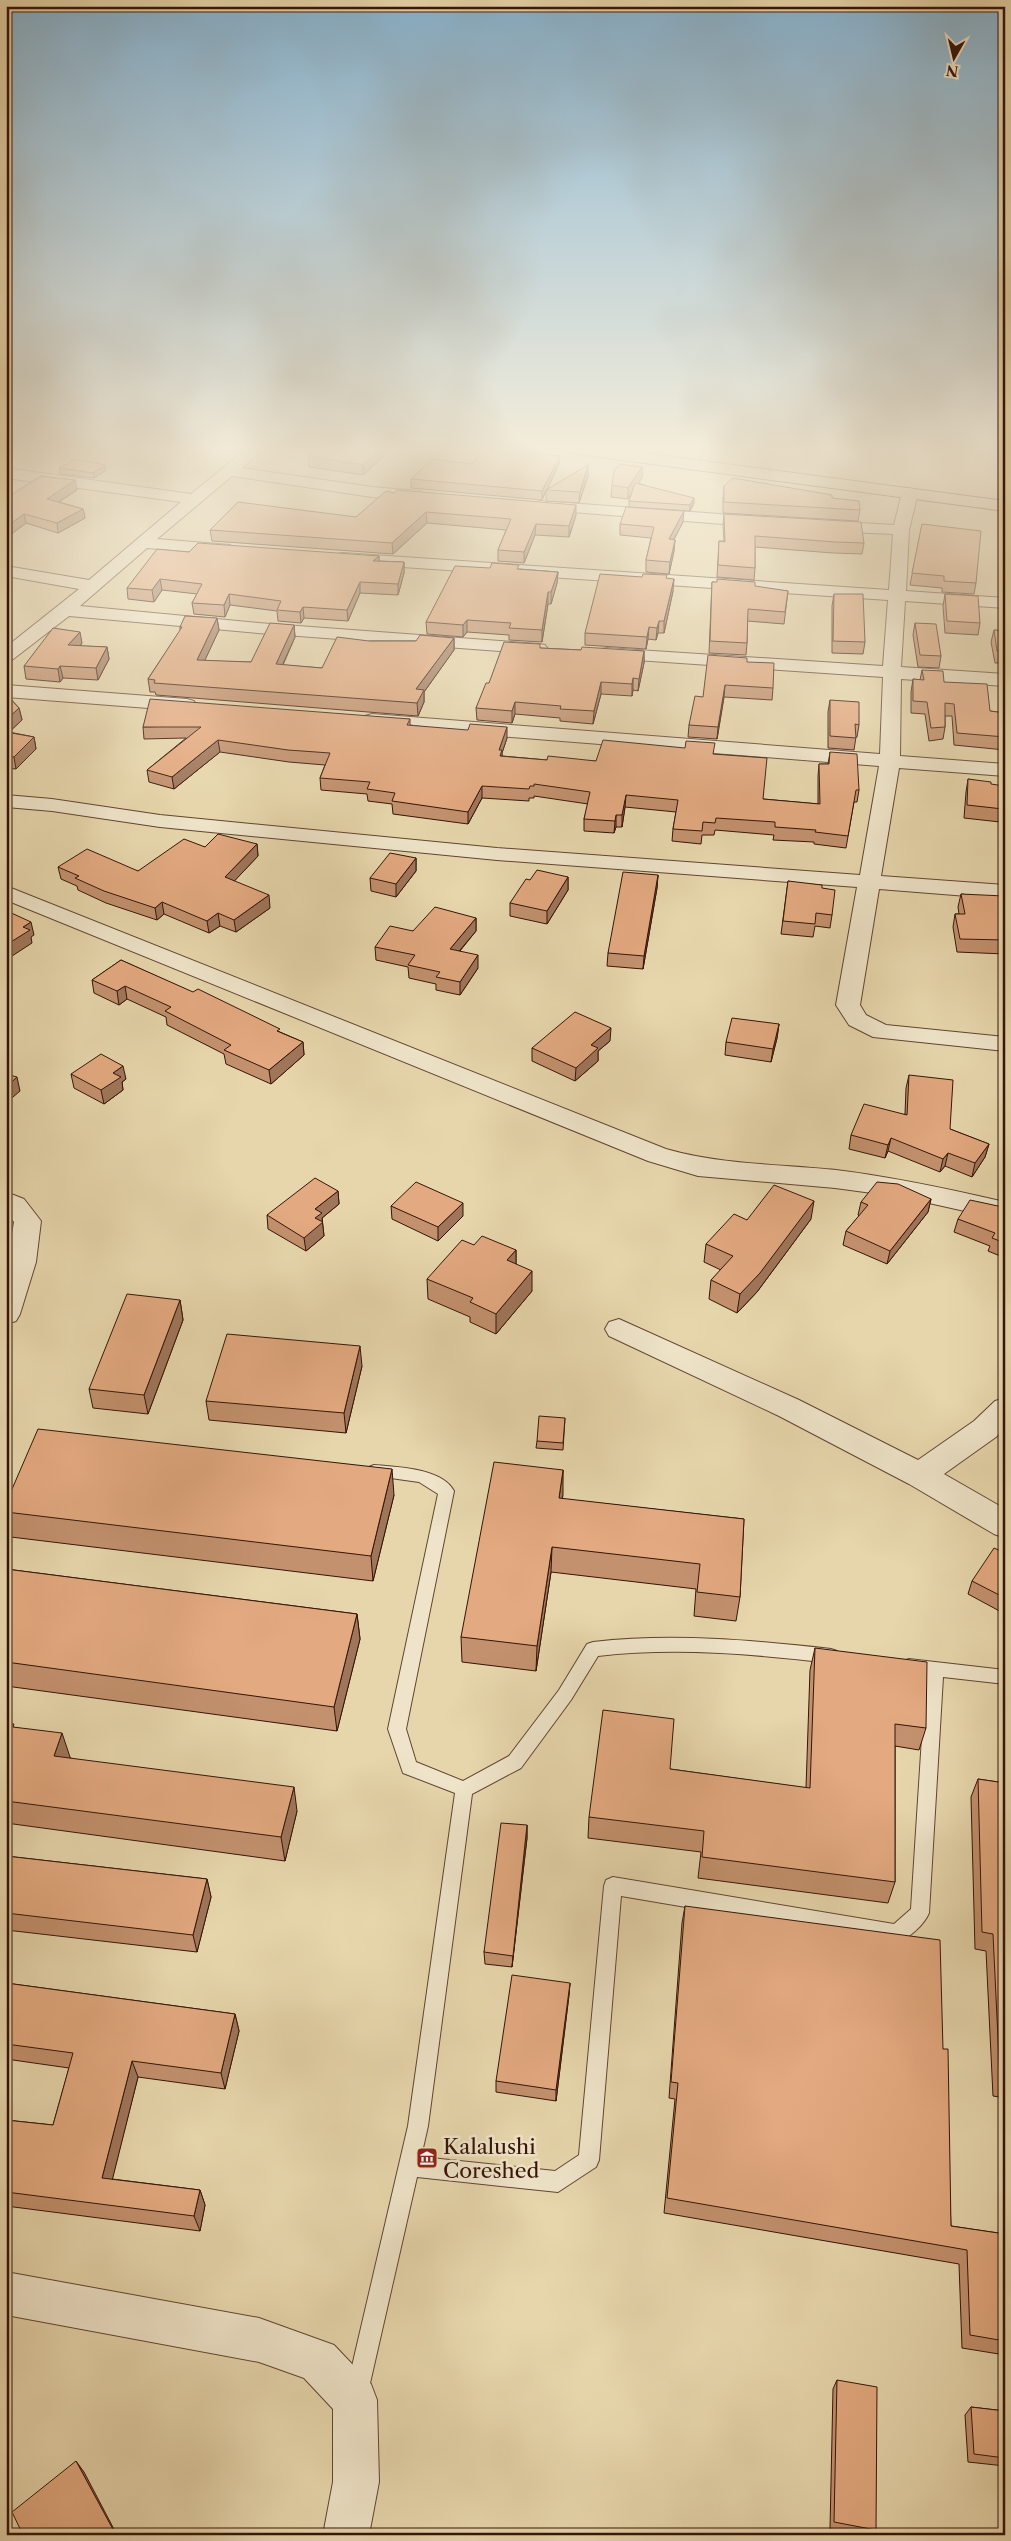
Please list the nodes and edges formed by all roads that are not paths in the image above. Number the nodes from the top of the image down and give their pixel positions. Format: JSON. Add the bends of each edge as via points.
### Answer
{"nodes":[{"id":1,"x":114,"y":566,"type":"edge"},
{"id":2,"x":443,"y":566,"type":"edge"},
{"id":3,"x":898,"y":566,"type":"edge"},
{"id":4,"x":6,"y":571,"type":"edge"},
{"id":5,"x":90,"y":586,"type":"junction"},
{"id":6,"x":897,"y":596,"type":"junction"},
{"id":7,"x":1005,"y":603,"type":"edge"},
{"id":8,"x":65,"y":610,"type":"junction"},
{"id":9,"x":554,"y":650,"type":"edge"},
{"id":10,"x":594,"y":652,"type":"edge"},
{"id":11,"x":6,"y":656,"type":"edge"},
{"id":12,"x":892,"y":672,"type":"junction"},
{"id":13,"x":1005,"y":680,"type":"edge"},
{"id":14,"x":6,"y":691,"type":"edge"},
{"id":15,"x":205,"y":706,"type":"edge"},
{"id":16,"x":354,"y":718,"type":"edge"},
{"id":17,"x":890,"y":761,"type":"junction"},
{"id":18,"x":1005,"y":770,"type":"edge"},
{"id":19,"x":6,"y":801,"type":"edge"},
{"id":20,"x":868,"y":881,"type":"junction"},
{"id":21,"x":6,"y":892,"type":"edge"},
{"id":22,"x":1005,"y":892,"type":"edge"},
{"id":23,"x":1005,"y":1044,"type":"edge"},
{"id":24,"x":6,"y":1201,"type":"edge"},
{"id":25,"x":1005,"y":1211,"type":"edge"},
{"id":26,"x":6,"y":1314,"type":"edge"},
{"id":27,"x":620,"y":1329,"type":"dead end"},
{"id":28,"x":1005,"y":1409,"type":"edge"},
{"id":29,"x":354,"y":1468,"type":"edge"},
{"id":30,"x":920,"y":1474,"type":"junction"},
{"id":31,"x":1005,"y":1526,"type":"edge"},
{"id":32,"x":849,"y":1658,"type":"edge"},
{"id":33,"x":887,"y":1663,"type":"edge"},
{"id":34,"x":935,"y":1668,"type":"junction"},
{"id":35,"x":1005,"y":1677,"type":"edge"},
{"id":36,"x":464,"y":1790,"type":"junction"},
{"id":37,"x":408,"y":2166,"type":"junction"},
{"id":38,"x":6,"y":2293,"type":"edge"},
{"id":39,"x":355,"y":2400,"type":"junction"},
{"id":40,"x":346,"y":2535,"type":"edge"}],
"edges":[{"from":1,"to":5,"type":"street"},
{"from":2,"to":6,"type":"street"},
{"from":3,"to":6,"type":"street"},
{"from":4,"to":5,"type":"street"},
{"from":5,"to":8,"type":"street"},
{"from":6,"to":7,"type":"street"},
{"from":6,"to":12,"type":"street"},
{"from":8,"to":9,"type":"street"},
{"from":8,"to":11,"type":"street"},
{"from":10,"to":12,"type":"street"},
{"from":12,"to":13,"type":"street"},
{"from":12,"to":17,"type":"street"},
{"from":14,"to":15,"type":"street"},
{"from":16,"to":17,"type":"street"},
{"from":17,"to":18,"type":"street"},
{"from":17,"to":20,"type":"street"},
{"from":19,"to":20,"type":"street","via":[[160,821],[497,854]]},
{"from":20,"to":22,"type":"street"},
{"from":20,"to":23,"type":"street","via":[[848,1005],[857,1020],[881,1032]]},
{"from":21,"to":25,"type":"street","via":[[658,1155],[698,1167],[902,1188]]},
{"from":24,"to":26,"type":"street","via":[[15,1205],[28,1221],[22,1262]]},
{"from":27,"to":30,"type":"street","via":[[790,1408]]},
{"from":28,"to":30,"type":"street","via":[[984,1429]]},
{"from":29,"to":36,"type":"lane","via":[[422,1476],[446,1490],[397,1729],[409,1767]]},
{"from":30,"to":31,"type":"street"},
{"from":32,"to":36,"type":"lane","via":[[744,1646],[630,1644],[593,1649],[565,1695],[515,1762]]},
{"from":33,"to":34,"type":"lane"},
{"from":34,"to":35,"type":"lane"},
{"from":34,"to":37,"type":"lane","via":[[920,1912],[897,1934],[613,1886],[589,2160],[558,2182]]},
{"from":36,"to":37,"type":"lane","via":[[418,2126]]},
{"from":37,"to":39,"type":"lane"},
{"from":38,"to":39,"type":"street","via":[[259,2340],[318,2361]]},
{"from":39,"to":40,"type":"street","via":[[356,2482]]}]}
